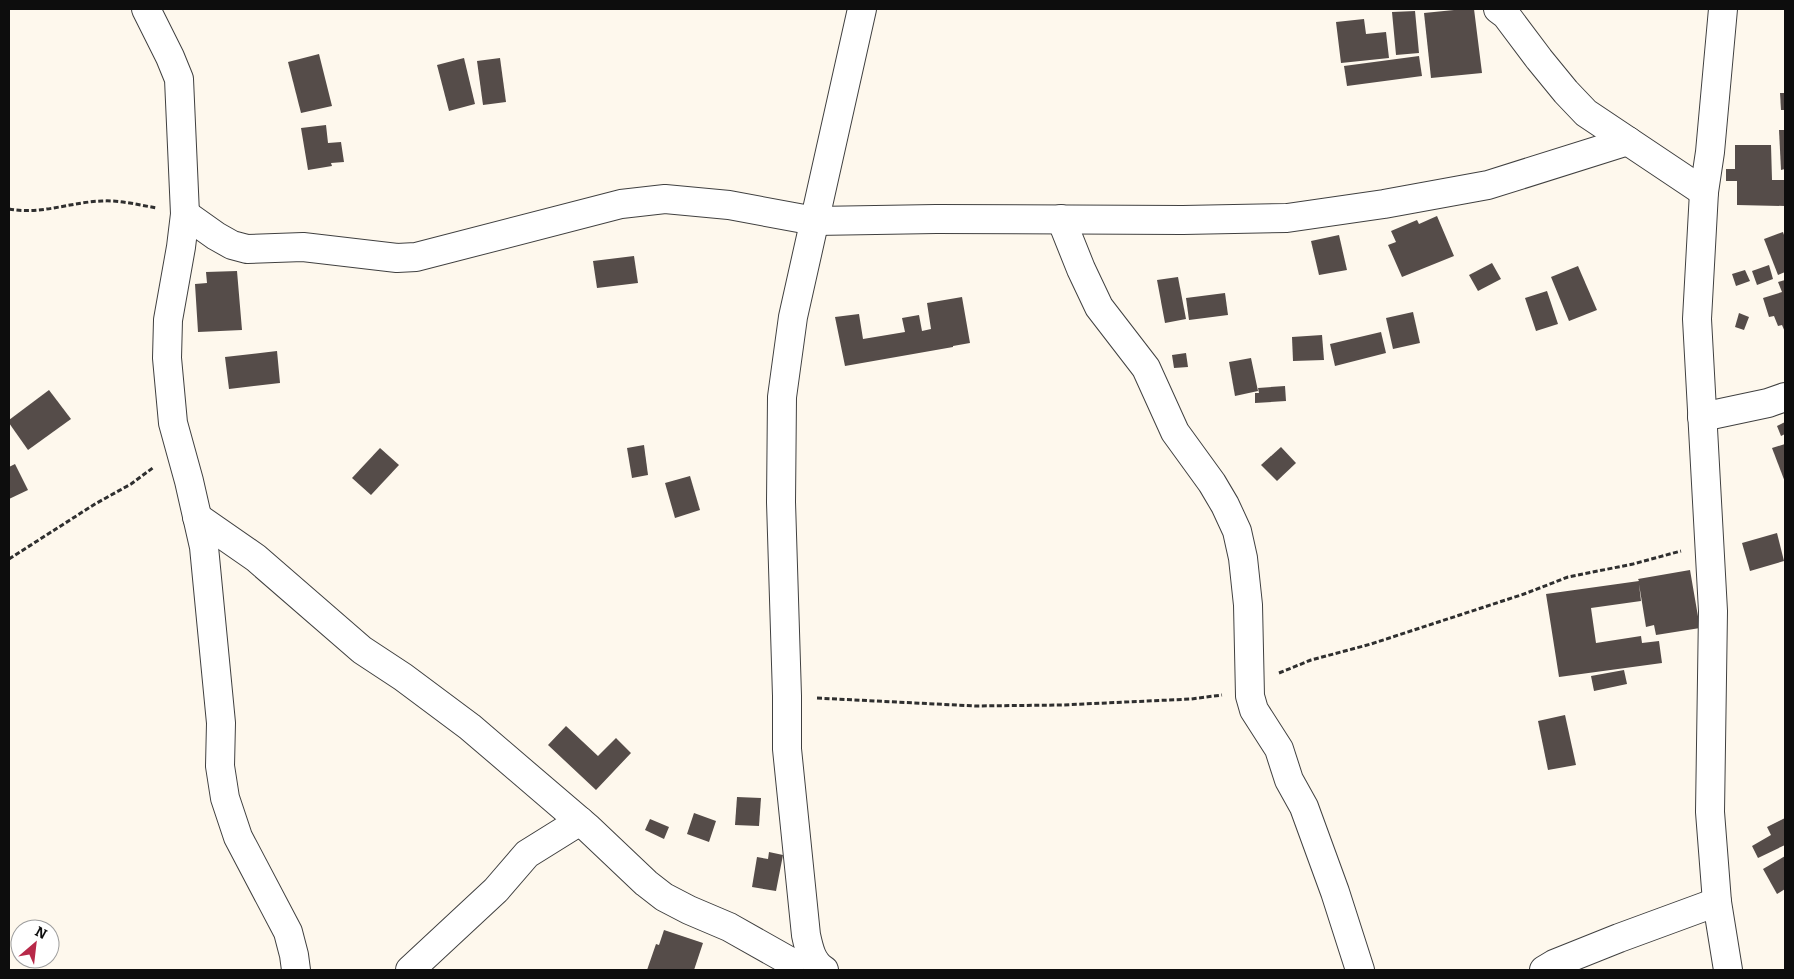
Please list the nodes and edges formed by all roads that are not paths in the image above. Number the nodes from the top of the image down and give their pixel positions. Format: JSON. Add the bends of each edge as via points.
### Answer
{"nodes":[{"id":1,"x":146,"y":9,"type":"edge"},
{"id":2,"x":862,"y":9,"type":"edge"},
{"id":3,"x":1498,"y":9,"type":"edge"},
{"id":4,"x":1723,"y":9,"type":"edge"},
{"id":5,"x":1628,"y":141,"type":"junction"},
{"id":6,"x":1704,"y":192,"type":"junction"},
{"id":7,"x":185,"y":214,"type":"junction"},
{"id":8,"x":1061,"y":219,"type":"junction"},
{"id":9,"x":814,"y":221,"type":"junction"},
{"id":10,"x":1785,"y":397,"type":"edge"},
{"id":11,"x":1702,"y":417,"type":"junction"},
{"id":12,"x":197,"y":518,"type":"junction"},
{"id":13,"x":580,"y":821,"type":"junction"},
{"id":14,"x":1717,"y":902,"type":"junction"},
{"id":15,"x":806,"y":935,"type":"junction"},
{"id":16,"x":790,"y":966,"type":"edge"},
{"id":17,"x":296,"y":970,"type":"edge"},
{"id":18,"x":410,"y":970,"type":"edge"},
{"id":19,"x":824,"y":970,"type":"edge"},
{"id":20,"x":1360,"y":970,"type":"edge"},
{"id":21,"x":1544,"y":970,"type":"edge"},
{"id":22,"x":1728,"y":970,"type":"edge"}],
"edges":[{"from":1,"to":7,"type":"street","via":[[179,79]]},
{"from":2,"to":9,"type":"street"},
{"from":3,"to":5,"type":"street","via":[[1586,113]]},
{"from":4,"to":6,"type":"street"},
{"from":5,"to":6,"type":"street"},
{"from":5,"to":8,"type":"street","via":[[1488,185],[1287,218]]},
{"from":6,"to":11,"type":"street","via":[[1697,319]]},
{"from":7,"to":9,"type":"street","via":[[216,236],[247,249],[303,248],[397,258],[416,257],[638,201],[665,199],[729,205]]},
{"from":7,"to":12,"type":"street","via":[[168,320],[167,358],[173,423]]},
{"from":8,"to":9,"type":"street"},
{"from":8,"to":20,"type":"street","via":[[1099,307],[1146,368],[1175,432],[1212,483],[1237,532],[1248,605],[1249,688],[1254,710],[1279,749],[1289,780],[1304,807]]},
{"from":9,"to":15,"type":"street","via":[[793,317],[782,397],[787,749]]},
{"from":10,"to":11,"type":"street"},
{"from":11,"to":14,"type":"street","via":[[1714,611],[1710,812]]},
{"from":12,"to":13,"type":"street","via":[[256,558],[362,650],[470,726]]},
{"from":12,"to":17,"type":"street","via":[[204,547],[225,798],[238,837],[288,932]]},
{"from":13,"to":16,"type":"street","via":[[629,869],[664,897],[729,927]]},
{"from":13,"to":18,"type":"street","via":[[526,854],[496,890]]},
{"from":14,"to":21,"type":"street"},
{"from":14,"to":22,"type":"street"},
{"from":15,"to":16,"type":"street"},
{"from":15,"to":19,"type":"street","via":[[809,950]]}]}
